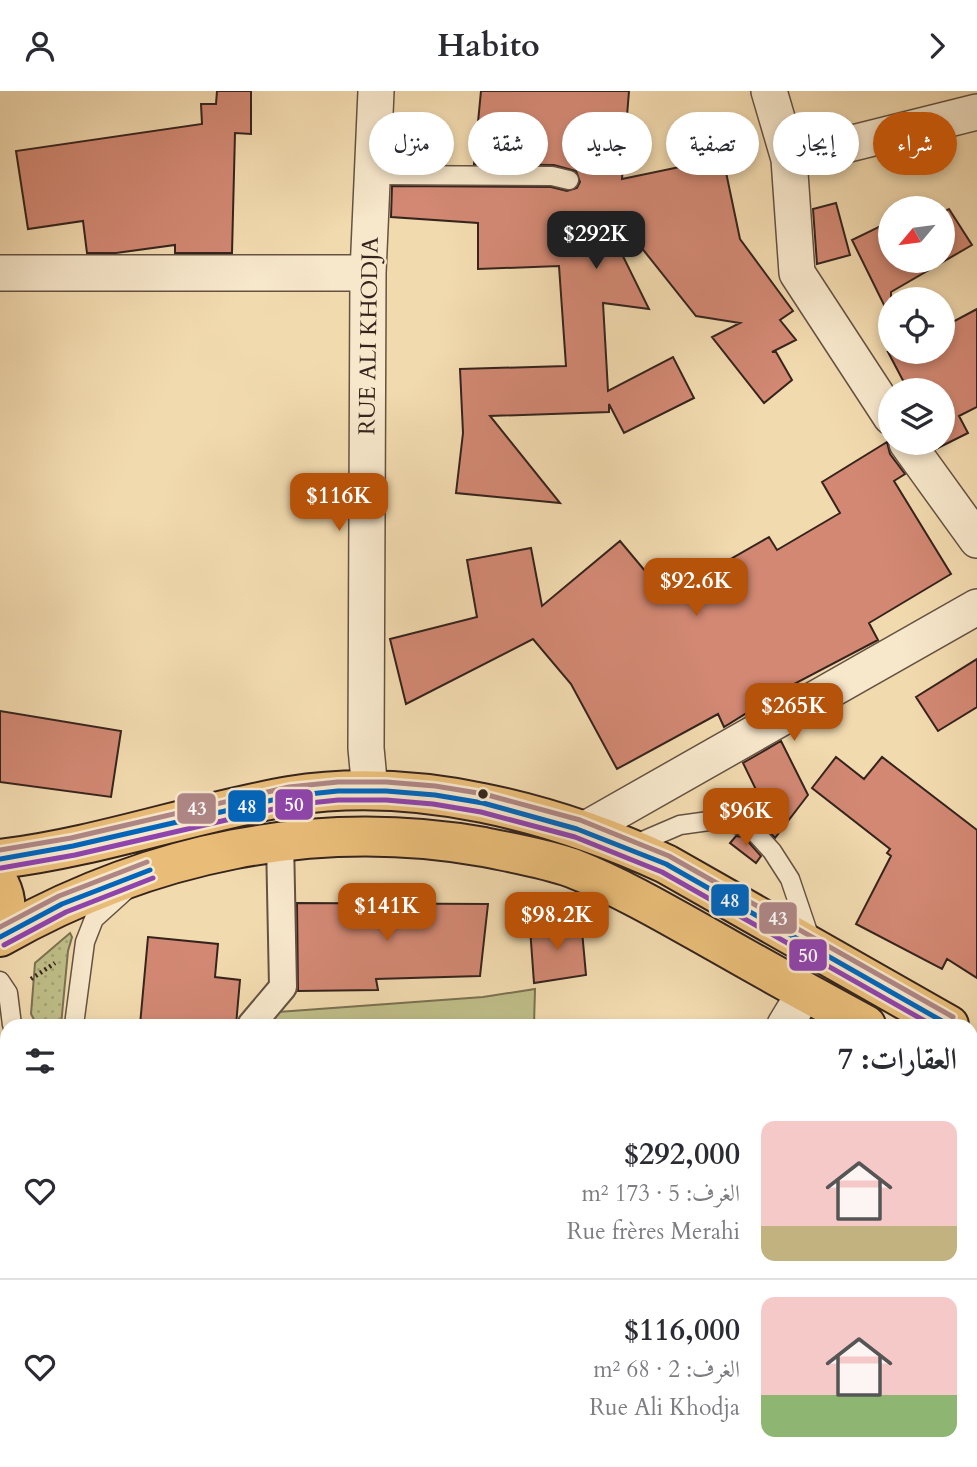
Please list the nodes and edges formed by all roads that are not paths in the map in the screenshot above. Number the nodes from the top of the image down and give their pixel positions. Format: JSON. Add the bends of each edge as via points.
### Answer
{"nodes":[{"id":1,"x":376,"y":91,"type":"edge"},
{"id":2,"x":769,"y":91,"type":"edge"},
{"id":3,"x":375,"y":112,"type":"edge"},
{"id":4,"x":775,"y":112,"type":"edge"},
{"id":5,"x":977,"y":112,"type":"edge"},
{"id":6,"x":859,"y":142,"type":"edge"},
{"id":7,"x":372,"y":175,"type":"edge"},
{"id":8,"x":454,"y":175,"type":"edge"},
{"id":9,"x":790,"y":175,"type":"edge"},
{"id":10,"x":569,"y":180,"type":"dead end"},
{"id":11,"x":368,"y":272,"type":"junction"},
{"id":12,"x":0,"y":273,"type":"edge"},
{"id":13,"x":878,"y":397,"type":"edge"},
{"id":14,"x":916,"y":455,"type":"edge"},
{"id":15,"x":977,"y":540,"type":"edge"},
{"id":16,"x":977,"y":607,"type":"edge"},
{"id":17,"x":370,"y":791,"type":"junction"},
{"id":18,"x":584,"y":830,"type":"junction"},
{"id":19,"x":280,"y":841,"type":"junction"},
{"id":20,"x":629,"y":847,"type":"junction"},
{"id":21,"x":0,"y":859,"type":"edge"},
{"id":22,"x":150,"y":870,"type":"junction"},
{"id":23,"x":0,"y":885,"type":"edge"},
{"id":24,"x":0,"y":929,"type":"edge"},
{"id":25,"x":0,"y":937,"type":"edge"},
{"id":26,"x":813,"y":947,"type":"junction"},
{"id":27,"x":0,"y":981,"type":"edge"},
{"id":28,"x":805,"y":992,"type":"junction"},
{"id":29,"x":11,"y":1019,"type":"edge"},
{"id":30,"x":75,"y":1019,"type":"edge"},
{"id":31,"x":256,"y":1019,"type":"edge"},
{"id":32,"x":789,"y":1019,"type":"edge"},
{"id":33,"x":855,"y":1019,"type":"edge"},
{"id":34,"x":939,"y":1019,"type":"edge"}],
"edges":[{"from":1,"to":3,"type":"street","name":"RUE ALI KHODJA"},
{"from":2,"to":4,"type":"street"},
{"from":5,"to":6,"type":"street"},
{"from":7,"to":11,"type":"street","name":"RUE ALI KHODJA"},
{"from":8,"to":10,"type":"lane"},
{"from":9,"to":13,"type":"street","via":[[797,274]]},
{"from":11,"to":12,"type":"street"},
{"from":11,"to":17,"type":"street","name":"RUE ALI KHODJA","via":[[366,748]]},
{"from":14,"to":15,"type":"street"},
{"from":16,"to":18,"type":"street"},
{"from":17,"to":18,"type":"main road","via":[[443,797],[524,812]]},
{"from":17,"to":21,"type":"main road","via":[[292,796],[64,850]]},
{"from":18,"to":20,"type":"main road"},
{"from":19,"to":22,"type":"main road"},
{"from":19,"to":28,"type":"main road","via":[[365,835],[419,838],[517,853],[569,867],[631,895]]},
{"from":19,"to":31,"type":"street","via":[[283,987]]},
{"from":20,"to":26,"type":"main road"},
{"from":20,"to":26,"type":"lane","via":[[680,825],[716,820],[750,827],[790,879]]},
{"from":22,"to":25,"type":"main road","via":[[62,904]]},
{"from":22,"to":30,"type":"lane","via":[[94,919],[85,942]]},
{"from":23,"to":24,"type":"main road","via":[[6,907]]},
{"from":26,"to":34,"type":"main road"},
{"from":27,"to":29,"type":"lane","via":[[8,993]]},
{"from":28,"to":32,"type":"street"},
{"from":28,"to":33,"type":"main road"}]}
